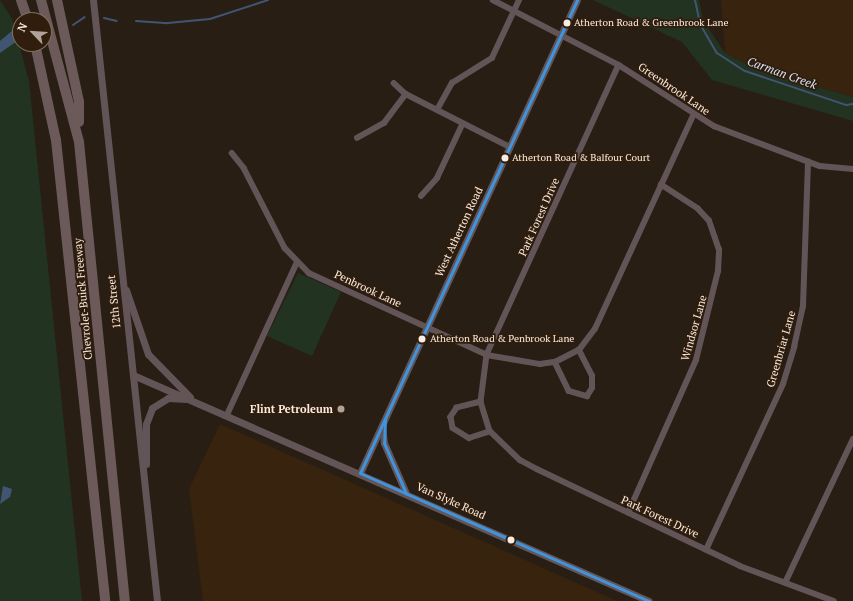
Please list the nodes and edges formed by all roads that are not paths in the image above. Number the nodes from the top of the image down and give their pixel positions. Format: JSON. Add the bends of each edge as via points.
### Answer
{"nodes":[{"id":1,"x":21,"y":0,"type":"edge"},
{"id":2,"x":41,"y":0,"type":"edge"},
{"id":3,"x":57,"y":0,"type":"edge"},
{"id":4,"x":93,"y":0,"type":"edge"},
{"id":5,"x":493,"y":0,"type":"edge"},
{"id":6,"x":519,"y":0,"type":"edge"},
{"id":7,"x":577,"y":0,"type":"edge"},
{"id":8,"x":514,"y":11,"type":"junction"},
{"id":9,"x":25,"y":12,"type":"edge"},
{"id":10,"x":561,"y":36,"type":"junction"},
{"id":11,"x":37,"y":52,"type":"edge"},
{"id":12,"x":619,"y":65,"type":"junction"},
{"id":13,"x":394,"y":83,"type":"dead end"},
{"id":14,"x":406,"y":94,"type":"junction"},
{"id":15,"x":437,"y":110,"type":"junction"},
{"id":16,"x":693,"y":116,"type":"junction"},
{"id":17,"x":462,"y":125,"type":"junction"},
{"id":18,"x":357,"y":138,"type":"dead end"},
{"id":19,"x":78,"y":142,"type":"junction"},
{"id":20,"x":510,"y":147,"type":"junction"},
{"id":21,"x":232,"y":153,"type":"dead end"},
{"id":22,"x":808,"y":162,"type":"junction"},
{"id":23,"x":853,"y":170,"type":"edge"},
{"id":24,"x":661,"y":185,"type":"junction"},
{"id":25,"x":421,"y":196,"type":"dead end"},
{"id":26,"x":297,"y":262,"type":"junction"},
{"id":27,"x":123,"y":282,"type":"junction"},
{"id":28,"x":428,"y":327,"type":"junction"},
{"id":29,"x":579,"y":350,"type":"junction"},
{"id":30,"x":487,"y":355,"type":"junction"},
{"id":31,"x":555,"y":362,"type":"junction"},
{"id":32,"x":133,"y":374,"type":"junction"},
{"id":33,"x":193,"y":400,"type":"junction"},
{"id":34,"x":481,"y":402,"type":"junction"},
{"id":35,"x":227,"y":415,"type":"junction"},
{"id":36,"x":382,"y":426,"type":"junction"},
{"id":37,"x":490,"y":431,"type":"junction"},
{"id":38,"x":853,"y":439,"type":"edge"},
{"id":39,"x":360,"y":473,"type":"junction"},
{"id":40,"x":406,"y":493,"type":"junction"},
{"id":41,"x":146,"y":504,"type":"junction"},
{"id":42,"x":628,"y":513,"type":"junction"},
{"id":43,"x":706,"y":550,"type":"junction"},
{"id":44,"x":786,"y":583,"type":"junction"},
{"id":45,"x":105,"y":601,"type":"edge"},
{"id":46,"x":125,"y":601,"type":"edge"},
{"id":47,"x":157,"y":601,"type":"edge"},
{"id":48,"x":649,"y":601,"type":"edge"},
{"id":49,"x":834,"y":601,"type":"edge"}],
"edges":[{"from":1,"to":9,"type":"highway"},
{"from":2,"to":19,"type":"highway","name":"Chevrolet-Buick Freeway"},
{"from":3,"to":19,"type":"highway","via":[[79,102]]},
{"from":4,"to":27,"type":"street","name":"12th Street"},
{"from":5,"to":8,"type":"street","name":"Greenbrook Lane"},
{"from":6,"to":8,"type":"street"},
{"from":7,"to":10,"type":"street","name":"West Atherton Road"},
{"from":8,"to":10,"type":"street","name":"Greenbrook Lane"},
{"from":8,"to":15,"type":"street","via":[[492,58],[452,83]]},
{"from":10,"to":12,"type":"street","name":"Greenbrook Lane"},
{"from":10,"to":20,"type":"street","name":"West Atherton Road"},
{"from":11,"to":45,"type":"highway","name":"Chevrolet-Buick Freeway","via":[[56,140]]},
{"from":12,"to":16,"type":"street","name":"Greenbrook Lane"},
{"from":12,"to":30,"type":"street","name":"Park Forest Drive"},
{"from":13,"to":14,"type":"street"},
{"from":14,"to":15,"type":"street"},
{"from":14,"to":18,"type":"street","via":[[384,123]]},
{"from":15,"to":17,"type":"street"},
{"from":16,"to":22,"type":"street","name":"Greenbrook Lane"},
{"from":16,"to":24,"type":"street","name":"Penbrook Lane"},
{"from":17,"to":20,"type":"street"},
{"from":17,"to":25,"type":"street","via":[[437,178]]},
{"from":19,"to":46,"type":"highway","name":"Chevrolet-Buick Freeway"},
{"from":20,"to":28,"type":"street","name":"West Atherton Road"},
{"from":21,"to":26,"type":"street","name":"Penbrook Lane","via":[[244,168],[285,248]]},
{"from":22,"to":23,"type":"street","name":"Greenbrook Lane"},
{"from":22,"to":43,"type":"street","name":"Greenbriar Lane","via":[[803,306],[794,347],[783,384]]},
{"from":24,"to":29,"type":"street","name":"Penbrook Lane","via":[[595,329]]},
{"from":24,"to":42,"type":"street","name":"Windsor Lane","via":[[698,209],[709,221],[719,250],[718,271],[696,360]]},
{"from":26,"to":28,"type":"street","name":"Penbrook Lane","via":[[310,273]]},
{"from":26,"to":35,"type":"street"},
{"from":27,"to":32,"type":"street","name":"12th Street"},
{"from":27,"to":33,"type":"street","via":[[148,354]]},
{"from":28,"to":30,"type":"street","name":"Penbrook Lane"},
{"from":28,"to":36,"type":"street","name":"West Atherton Road"},
{"from":29,"to":31,"type":"street","name":"Penbrook Lane"},
{"from":29,"to":31,"type":"street","via":[[592,376],[592,388],[587,396],[569,391]]},
{"from":30,"to":31,"type":"street","name":"Penbrook Lane","via":[[522,362]]},
{"from":30,"to":34,"type":"street","name":"Park Forest Drive"},
{"from":32,"to":33,"type":"street","name":"Van Slyke Road"},
{"from":32,"to":41,"type":"street","name":"12th Street"},
{"from":33,"to":35,"type":"street","name":"Van Slyke Road"},
{"from":33,"to":41,"type":"street","via":[[164,399],[148,416]]},
{"from":34,"to":37,"type":"street","name":"Park Forest Drive"},
{"from":34,"to":37,"type":"street","via":[[458,408],[451,417],[453,428],[469,438]]},
{"from":35,"to":39,"type":"street","name":"Van Slyke Road"},
{"from":36,"to":39,"type":"street","name":"West Atherton Road"},
{"from":36,"to":40,"type":"street","via":[[384,443]]},
{"from":37,"to":42,"type":"street","name":"Park Forest Drive","via":[[520,460]]},
{"from":38,"to":44,"type":"street"},
{"from":39,"to":40,"type":"street","name":"Van Slyke Road"},
{"from":40,"to":48,"type":"street","name":"Van Slyke Road"},
{"from":41,"to":47,"type":"street","name":"12th Street"},
{"from":42,"to":43,"type":"street","name":"Park Forest Drive"},
{"from":43,"to":44,"type":"street","name":"Park Forest Drive"},
{"from":44,"to":49,"type":"street","name":"Park Forest Drive"}]}
